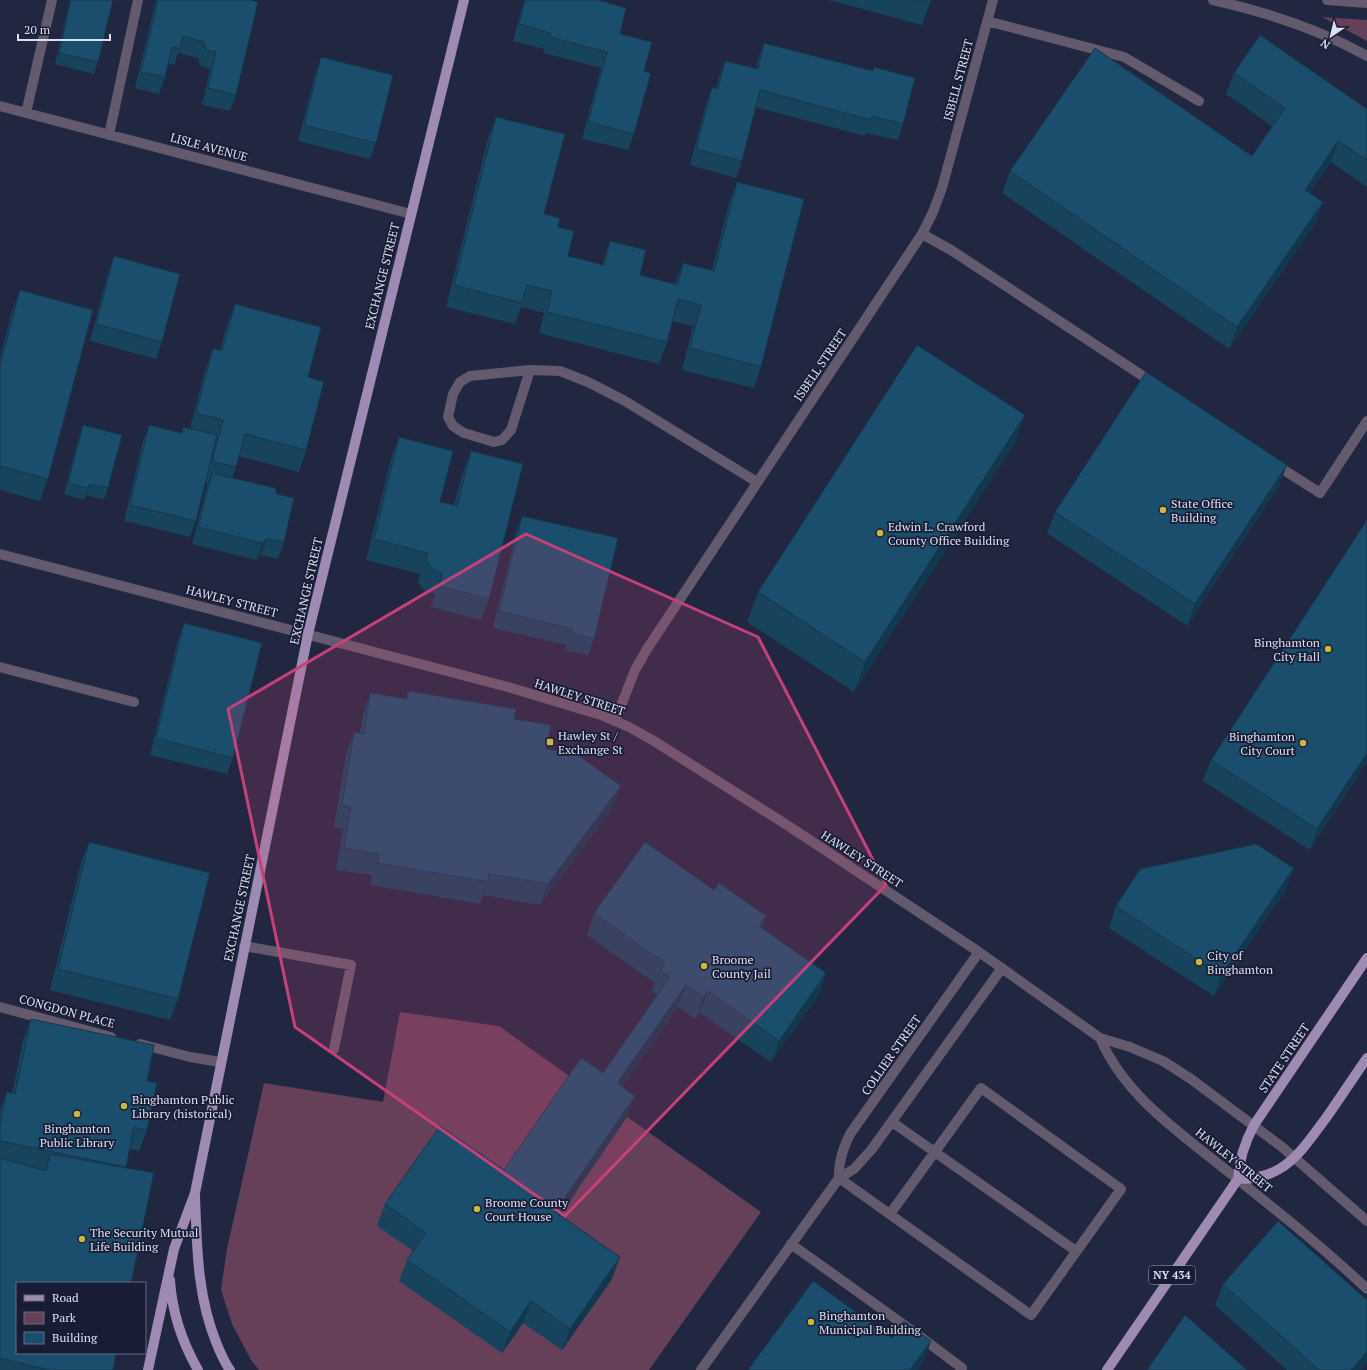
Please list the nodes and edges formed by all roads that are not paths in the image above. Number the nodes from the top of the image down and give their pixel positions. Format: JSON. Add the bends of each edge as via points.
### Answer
{"nodes":[{"id":1,"x":52,"y":0,"type":"edge"},
{"id":2,"x":138,"y":0,"type":"edge"},
{"id":3,"x":464,"y":0,"type":"edge"},
{"id":4,"x":993,"y":0,"type":"edge"},
{"id":5,"x":1213,"y":0,"type":"edge"},
{"id":6,"x":1327,"y":0,"type":"edge"},
{"id":7,"x":1367,"y":3,"type":"edge"},
{"id":8,"x":987,"y":21,"type":"junction"},
{"id":9,"x":1367,"y":56,"type":"edge"},
{"id":10,"x":1199,"y":101,"type":"dead end"},
{"id":11,"x":0,"y":106,"type":"edge"},
{"id":12,"x":26,"y":113,"type":"junction"},
{"id":13,"x":108,"y":135,"type":"junction"},
{"id":14,"x":411,"y":214,"type":"junction"},
{"id":15,"x":922,"y":234,"type":"junction"},
{"id":16,"x":530,"y":370,"type":"junction"},
{"id":17,"x":1166,"y":392,"type":"edge"},
{"id":18,"x":1367,"y":421,"type":"edge"},
{"id":19,"x":1266,"y":458,"type":"edge"},
{"id":20,"x":757,"y":482,"type":"junction"},
{"id":21,"x":0,"y":554,"type":"edge"},
{"id":22,"x":308,"y":634,"type":"junction"},
{"id":23,"x":0,"y":667,"type":"edge"},
{"id":24,"x":134,"y":702,"type":"dead end"},
{"id":25,"x":616,"y":721,"type":"junction"},
{"id":26,"x":244,"y":946,"type":"junction"},
{"id":27,"x":979,"y":952,"type":"junction"},
{"id":28,"x":1367,"y":958,"type":"edge"},
{"id":29,"x":1002,"y":968,"type":"junction"},
{"id":30,"x":0,"y":1007,"type":"edge"},
{"id":31,"x":1100,"y":1038,"type":"junction"},
{"id":32,"x":119,"y":1039,"type":"edge"},
{"id":33,"x":134,"y":1042,"type":"edge"},
{"id":34,"x":334,"y":1050,"type":"dead end"},
{"id":35,"x":1367,"y":1058,"type":"edge"},
{"id":36,"x":220,"y":1062,"type":"junction"},
{"id":37,"x":892,"y":1122,"type":"junction"},
{"id":38,"x":1254,"y":1125,"type":"junction"},
{"id":39,"x":935,"y":1152,"type":"junction"},
{"id":40,"x":1295,"y":1158,"type":"junction"},
{"id":41,"x":839,"y":1178,"type":"junction"},
{"id":42,"x":1238,"y":1180,"type":"junction"},
{"id":43,"x":195,"y":1193,"type":"junction"},
{"id":44,"x":890,"y":1214,"type":"junction"},
{"id":45,"x":1367,"y":1221,"type":"edge"},
{"id":46,"x":792,"y":1244,"type":"junction"},
{"id":47,"x":1076,"y":1251,"type":"junction"},
{"id":48,"x":171,"y":1262,"type":"junction"},
{"id":49,"x":1367,"y":1289,"type":"edge"},
{"id":50,"x":148,"y":1370,"type":"edge"},
{"id":51,"x":198,"y":1370,"type":"edge"},
{"id":52,"x":230,"y":1370,"type":"edge"},
{"id":53,"x":701,"y":1370,"type":"edge"},
{"id":54,"x":961,"y":1370,"type":"edge"},
{"id":55,"x":1107,"y":1370,"type":"edge"}],
"edges":[{"from":1,"to":12,"type":"street"},
{"from":2,"to":13,"type":"street"},
{"from":3,"to":14,"type":"main road","name":"EXCHANGE STREET"},
{"from":4,"to":8,"type":"street","name":"ISBELL STREET"},
{"from":5,"to":9,"type":"street","via":[[1324,34]]},
{"from":6,"to":7,"type":"street"},
{"from":8,"to":10,"type":"street","via":[[1124,57]]},
{"from":8,"to":15,"type":"street","name":"ISBELL STREET","via":[[942,188]]},
{"from":11,"to":12,"type":"street","name":"LISLE AVENUE"},
{"from":12,"to":13,"type":"street","name":"LISLE AVENUE"},
{"from":13,"to":14,"type":"street","name":"LISLE AVENUE"},
{"from":14,"to":22,"type":"main road","name":"EXCHANGE STREET"},
{"from":15,"to":17,"type":"street","via":[[951,250]]},
{"from":15,"to":20,"type":"street","name":"ISBELL STREET"},
{"from":16,"to":16,"type":"street","via":[[470,376],[460,382],[453,394],[448,417],[453,426],[464,433],[494,442],[502,440],[511,430]]},
{"from":16,"to":20,"type":"street","via":[[560,371],[588,382],[625,401]]},
{"from":18,"to":19,"type":"street","via":[[1320,493]]},
{"from":20,"to":25,"type":"street","name":"ISBELL STREET","via":[[640,659]]},
{"from":21,"to":22,"type":"street","name":"HAWLEY STREET"},
{"from":22,"to":25,"type":"street","name":"HAWLEY STREET","via":[[508,687]]},
{"from":22,"to":26,"type":"main road","name":"EXCHANGE STREET"},
{"from":23,"to":24,"type":"street"},
{"from":25,"to":27,"type":"street","name":"HAWLEY STREET","via":[[654,741],[758,806]]},
{"from":26,"to":34,"type":"street","via":[[351,965]]},
{"from":26,"to":36,"type":"main road","name":"EXCHANGE STREET"},
{"from":27,"to":29,"type":"street","name":"HAWLEY STREET"},
{"from":27,"to":41,"type":"street","name":"COLLIER STREET","via":[[850,1134],[843,1148],[838,1170]]},
{"from":28,"to":38,"type":"main road","name":"STATE STREET","number":"NY 434"},
{"from":29,"to":31,"type":"street","name":"HAWLEY STREET"},
{"from":29,"to":37,"type":"street"},
{"from":30,"to":32,"type":"street","name":"CONGDON PLACE"},
{"from":31,"to":38,"type":"street","name":"HAWLEY STREET","via":[[1162,1061]]},
{"from":31,"to":42,"type":"street","name":"HAWLEY STREET","via":[[1121,1076],[1144,1102]]},
{"from":33,"to":36,"type":"street"},
{"from":35,"to":40,"type":"main road"},
{"from":36,"to":43,"type":"main road","name":"EXCHANGE STREET"},
{"from":37,"to":39,"type":"street"},
{"from":37,"to":41,"type":"street","via":[[854,1169]]},
{"from":38,"to":40,"type":"street","name":"HAWLEY STREET"},
{"from":38,"to":42,"type":"main road","name":"STATE STREET","number":"NY 434","via":[[1241,1156]]},
{"from":39,"to":44,"type":"street"},
{"from":39,"to":47,"type":"street"},
{"from":39,"to":47,"type":"street","via":[[981,1088],[1121,1189]]},
{"from":40,"to":42,"type":"main road","via":[[1263,1177]]},
{"from":40,"to":45,"type":"street","name":"HAWLEY STREET"},
{"from":41,"to":44,"type":"street"},
{"from":41,"to":46,"type":"street"},
{"from":42,"to":49,"type":"street","name":"HAWLEY STREET","via":[[1302,1231]]},
{"from":42,"to":55,"type":"main road","name":"STATE STREET","number":"NY 434"},
{"from":43,"to":48,"type":"main road","name":"EXCHANGE STREET"},
{"from":43,"to":52,"type":"main road","name":"EXCHANGE STREET","via":[[201,1294],[209,1326]]},
{"from":44,"to":47,"type":"street","via":[[1031,1315]]},
{"from":46,"to":53,"type":"street"},
{"from":46,"to":54,"type":"street","via":[[914,1332],[962,1368]]},
{"from":48,"to":50,"type":"main road","name":"EXCHANGE STREET"},
{"from":48,"to":51,"type":"main road","name":"EXCHANGE STREET","via":[[171,1289],[178,1323]]}]}
